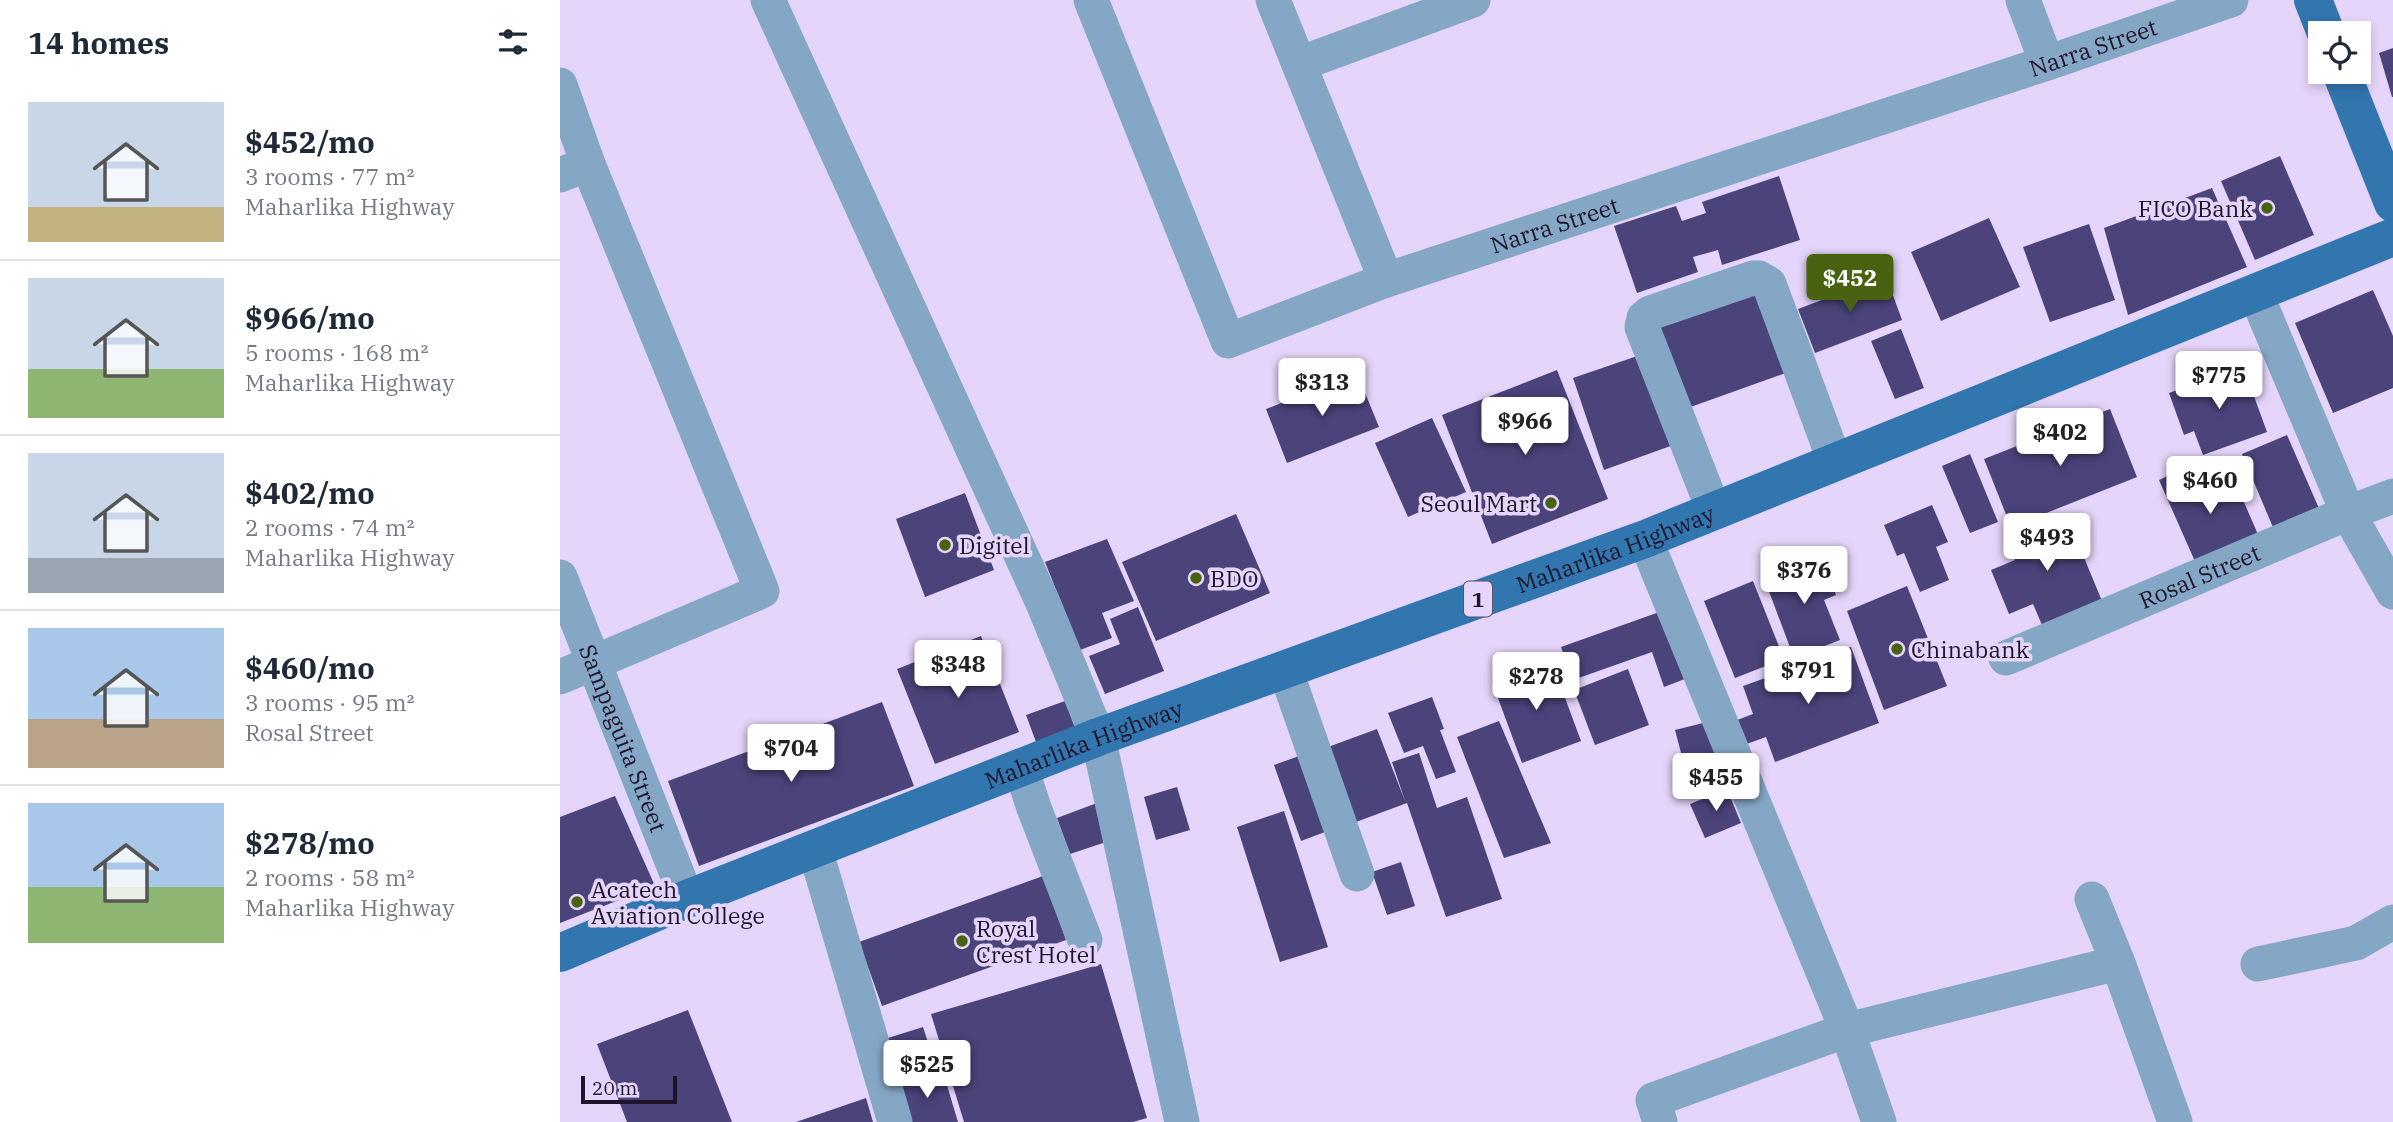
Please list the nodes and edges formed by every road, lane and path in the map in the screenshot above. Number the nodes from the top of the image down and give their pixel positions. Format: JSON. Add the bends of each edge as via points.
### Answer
{"nodes":[{"id":1,"x":768,"y":0,"type":"edge"},
{"id":2,"x":1091,"y":0,"type":"edge"},
{"id":3,"x":1273,"y":0,"type":"edge"},
{"id":4,"x":1473,"y":0,"type":"edge"},
{"id":5,"x":2024,"y":0,"type":"edge"},
{"id":6,"x":2231,"y":0,"type":"edge"},
{"id":7,"x":2313,"y":0,"type":"edge"},
{"id":8,"x":2321,"y":21,"type":"edge"},
{"id":9,"x":2047,"y":63,"type":"junction"},
{"id":10,"x":1299,"y":64,"type":"junction"},
{"id":11,"x":2347,"y":84,"type":"edge"},
{"id":12,"x":560,"y":85,"type":"edge"},
{"id":13,"x":574,"y":170,"type":"edge"},
{"id":14,"x":2393,"y":203,"type":"edge"},
{"id":15,"x":2393,"y":237,"type":"edge"},
{"id":16,"x":1386,"y":280,"type":"junction"},
{"id":17,"x":2255,"y":292,"type":"junction"},
{"id":18,"x":1835,"y":462,"type":"junction"},
{"id":19,"x":2393,"y":496,"type":"edge"},
{"id":20,"x":1714,"y":511,"type":"junction"},
{"id":21,"x":2348,"y":513,"type":"junction"},
{"id":22,"x":1645,"y":539,"type":"junction"},
{"id":23,"x":560,"y":577,"type":"edge"},
{"id":24,"x":2393,"y":592,"type":"edge"},
{"id":25,"x":2006,"y":658,"type":"dead end"},
{"id":26,"x":595,"y":663,"type":"junction"},
{"id":27,"x":1285,"y":669,"type":"junction"},
{"id":28,"x":560,"y":677,"type":"edge"},
{"id":29,"x":1098,"y":737,"type":"junction"},
{"id":30,"x":1021,"y":768,"type":"junction"},
{"id":31,"x":815,"y":849,"type":"junction"},
{"id":32,"x":1357,"y":874,"type":"dead end"},
{"id":33,"x":687,"y":899,"type":"junction"},
{"id":34,"x":2092,"y":899,"type":"dead end"},
{"id":35,"x":2393,"y":922,"type":"edge"},
{"id":36,"x":1085,"y":940,"type":"dead end"},
{"id":37,"x":560,"y":953,"type":"edge"},
{"id":38,"x":2118,"y":963,"type":"junction"},
{"id":39,"x":2258,"y":964,"type":"dead end"},
{"id":40,"x":1847,"y":1030,"type":"junction"},
{"id":41,"x":895,"y":1122,"type":"edge"},
{"id":42,"x":1182,"y":1122,"type":"edge"},
{"id":43,"x":1660,"y":1122,"type":"edge"},
{"id":44,"x":1879,"y":1122,"type":"edge"},
{"id":45,"x":2175,"y":1122,"type":"edge"}],
"edges":[{"from":1,"to":29,"type":"street","via":[[1037,591]]},
{"from":2,"to":16,"type":"street","name":"Narra Street","via":[[1228,341]]},
{"from":3,"to":10,"type":"street"},
{"from":4,"to":10,"type":"street"},
{"from":5,"to":9,"type":"street"},
{"from":6,"to":9,"type":"street","name":"Narra Street"},
{"from":7,"to":8,"type":"main road"},
{"from":9,"to":16,"type":"street","name":"Narra Street"},
{"from":10,"to":16,"type":"street"},
{"from":11,"to":14,"type":"main road"},
{"from":12,"to":13,"type":"street"},
{"from":13,"to":26,"type":"street","via":[[762,592]]},
{"from":15,"to":17,"type":"main road","name":"Maharlika Highway","number":"1"},
{"from":17,"to":18,"type":"main road","name":"Maharlika Highway","number":"1"},
{"from":17,"to":21,"type":"street"},
{"from":18,"to":20,"type":"main road","name":"Maharlika Highway","number":"1"},
{"from":18,"to":20,"type":"street","via":[[1764,279],[1753,278],[1650,313],[1642,327]]},
{"from":19,"to":21,"type":"street","name":"Rosal Street"},
{"from":20,"to":22,"type":"main road","name":"Maharlika Highway","number":"1"},
{"from":21,"to":24,"type":"street"},
{"from":21,"to":25,"type":"street","name":"Rosal Street"},
{"from":22,"to":27,"type":"main road","name":"Maharlika Highway","number":"1"},
{"from":22,"to":40,"type":"street"},
{"from":23,"to":26,"type":"street","name":"Sampaguita Street"},
{"from":26,"to":28,"type":"street"},
{"from":26,"to":33,"type":"street","name":"Sampaguita Street"},
{"from":27,"to":29,"type":"main road","name":"Maharlika Highway","number":"1"},
{"from":27,"to":32,"type":"street"},
{"from":29,"to":30,"type":"main road","name":"Maharlika Highway","number":"1"},
{"from":29,"to":42,"type":"street"},
{"from":30,"to":31,"type":"main road","name":"Maharlika Highway","number":"1"},
{"from":30,"to":36,"type":"street"},
{"from":31,"to":33,"type":"main road","name":"Maharlika Highway","number":"1"},
{"from":31,"to":41,"type":"street"},
{"from":33,"to":37,"type":"main road","name":"Maharlika Highway","number":"1"},
{"from":34,"to":38,"type":"street"},
{"from":35,"to":39,"type":"street","via":[[2356,943]]},
{"from":38,"to":40,"type":"street"},
{"from":38,"to":45,"type":"street"},
{"from":40,"to":43,"type":"street","via":[[1653,1100]]},
{"from":40,"to":44,"type":"street"}]}
